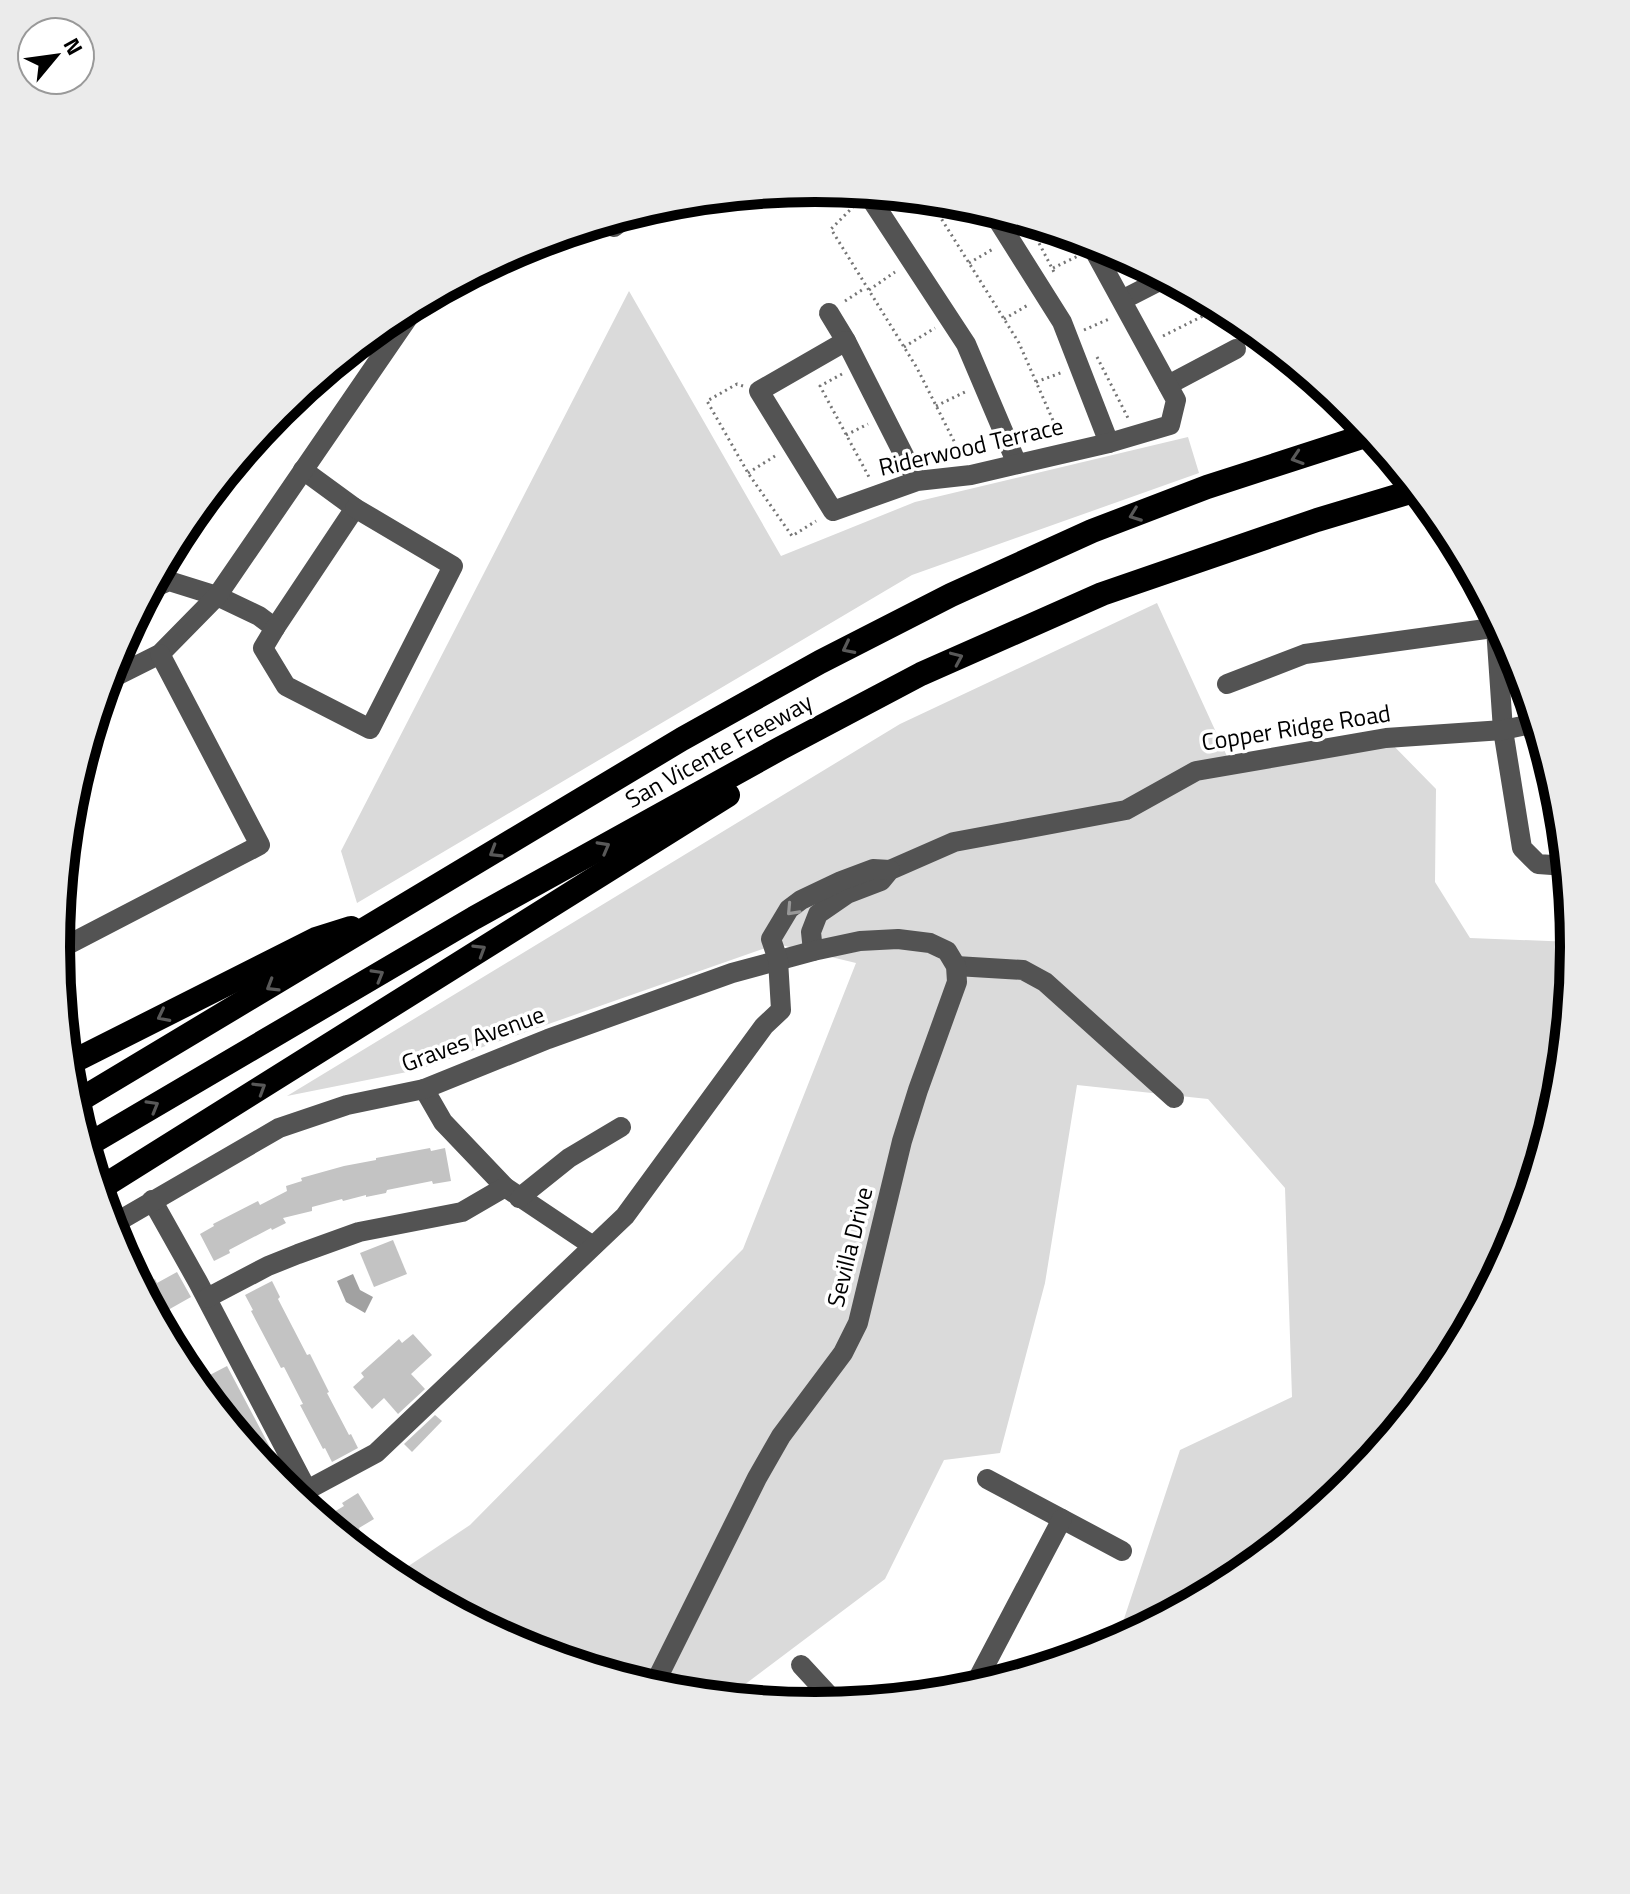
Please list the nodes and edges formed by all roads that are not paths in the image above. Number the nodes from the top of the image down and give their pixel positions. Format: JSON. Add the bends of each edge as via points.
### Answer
{"nodes":[{"id":1,"x":874,"y":205,"type":"edge"},
{"id":2,"x":1001,"y":225,"type":"edge"},
{"id":3,"x":1099,"y":259,"type":"edge"},
{"id":4,"x":1155,"y":285,"type":"edge"},
{"id":5,"x":1125,"y":305,"type":"junction"},
{"id":6,"x":829,"y":313,"type":"road end"},
{"id":7,"x":401,"y":328,"type":"edge"},
{"id":8,"x":846,"y":341,"type":"junction"},
{"id":9,"x":1236,"y":349,"type":"dead end"},
{"id":10,"x":1168,"y":385,"type":"junction"},
{"id":11,"x":1359,"y":438,"type":"edge"},
{"id":12,"x":1109,"y":443,"type":"junction"},
{"id":13,"x":1017,"y":464,"type":"junction"},
{"id":14,"x":303,"y":470,"type":"junction"},
{"id":15,"x":917,"y":481,"type":"junction"},
{"id":16,"x":1406,"y":493,"type":"edge"},
{"id":17,"x":355,"y":508,"type":"junction"},
{"id":18,"x":165,"y":583,"type":"edge"},
{"id":19,"x":217,"y":596,"type":"junction"},
{"id":20,"x":275,"y":628,"type":"junction"},
{"id":21,"x":1488,"y":628,"type":"edge"},
{"id":22,"x":160,"y":654,"type":"junction"},
{"id":23,"x":1499,"y":654,"type":"edge"},
{"id":24,"x":123,"y":672,"type":"edge"},
{"id":25,"x":921,"y":674,"type":"junction"},
{"id":26,"x":1227,"y":684,"type":"dead end"},
{"id":27,"x":1526,"y":725,"type":"edge"},
{"id":28,"x":1503,"y":730,"type":"junction"},
{"id":29,"x":1555,"y":865,"type":"edge"},
{"id":30,"x":890,"y":870,"type":"junction"},
{"id":31,"x":387,"y":917,"type":"junction"},
{"id":32,"x":70,"y":944,"type":"edge"},
{"id":33,"x":813,"y":951,"type":"junction"},
{"id":34,"x":778,"y":960,"type":"junction"},
{"id":35,"x":956,"y":966,"type":"junction"},
{"id":36,"x":78,"y":1059,"type":"edge"},
{"id":37,"x":424,"y":1089,"type":"junction"},
{"id":38,"x":85,"y":1097,"type":"edge"},
{"id":39,"x":1174,"y":1098,"type":"dead end"},
{"id":40,"x":621,"y":1127,"type":"dead end"},
{"id":41,"x":95,"y":1141,"type":"edge"},
{"id":42,"x":109,"y":1183,"type":"edge"},
{"id":43,"x":512,"y":1193,"type":"junction"},
{"id":44,"x":152,"y":1200,"type":"junction"},
{"id":45,"x":122,"y":1219,"type":"edge"},
{"id":46,"x":593,"y":1246,"type":"junction"},
{"id":47,"x":207,"y":1298,"type":"junction"},
{"id":48,"x":987,"y":1479,"type":"dead end"},
{"id":49,"x":295,"y":1480,"type":"edge"},
{"id":50,"x":306,"y":1490,"type":"edge"},
{"id":51,"x":1062,"y":1519,"type":"junction"},
{"id":52,"x":1122,"y":1551,"type":"dead end"},
{"id":53,"x":801,"y":1665,"type":"dead end"},
{"id":54,"x":981,"y":1673,"type":"edge"},
{"id":55,"x":659,"y":1675,"type":"edge"},
{"id":56,"x":826,"y":1692,"type":"edge"}],
"edges":[{"from":1,"to":13,"type":"street","via":[[966,344]]},
{"from":2,"to":12,"type":"street","via":[[1062,322]]},
{"from":3,"to":5,"type":"street","name":"Riderwood Terrace"},
{"from":4,"to":5,"type":"street"},
{"from":5,"to":10,"type":"street","name":"Riderwood Terrace"},
{"from":6,"to":8,"type":"street"},
{"from":7,"to":14,"type":"street"},
{"from":8,"to":15,"type":"street"},
{"from":8,"to":15,"type":"street","name":"Riderwood Terrace","via":[[759,391],[833,511]]},
{"from":9,"to":10,"type":"street"},
{"from":10,"to":12,"type":"street","name":"Riderwood Terrace","via":[[1176,400],[1170,425]]},
{"from":11,"to":31,"type":"highway","name":"San Vicente Freeway","one_way":true,"via":[[1092,531],[951,595],[682,739]]},
{"from":12,"to":13,"type":"street","name":"Riderwood Terrace"},
{"from":13,"to":15,"type":"street","name":"Riderwood Terrace"},
{"from":14,"to":17,"type":"street"},
{"from":14,"to":19,"type":"street"},
{"from":25,"to":16,"type":"highway","name":"San Vicente Freeway","one_way":true,"via":[[1102,594]]},
{"from":17,"to":20,"type":"street"},
{"from":17,"to":20,"type":"street","via":[[453,566],[370,729],[286,686],[263,648]]},
{"from":18,"to":19,"type":"street"},
{"from":19,"to":20,"type":"street"},
{"from":19,"to":22,"type":"street"},
{"from":21,"to":26,"type":"street","via":[[1305,654]]},
{"from":22,"to":24,"type":"street"},
{"from":22,"to":32,"type":"street","via":[[260,845]]},
{"from":23,"to":28,"type":"street"},
{"from":41,"to":25,"type":"highway","name":"San Vicente Freeway","one_way":true,"via":[[474,918]]},
{"from":42,"to":25,"type":"highway","one_way":true},
{"from":27,"to":28,"type":"street","name":"Copper Ridge Road"},
{"from":28,"to":29,"type":"street","via":[[1522,848],[1538,864]]},
{"from":28,"to":30,"type":"street","name":"Copper Ridge Road","via":[[1386,738],[1196,771],[1126,810],[954,842]]},
{"from":30,"to":33,"type":"street","name":"Copper Ridge Road","via":[[881,881],[847,894],[818,914],[811,932]]},
{"from":30,"to":34,"type":"street","name":"Copper Ridge Road","one_way":true,"via":[[873,869],[852,877],[789,909],[771,939]]},
{"from":31,"to":36,"type":"highway","one_way":true,"via":[[316,939]]},
{"from":31,"to":38,"type":"highway","name":"San Vicente Freeway","one_way":true},
{"from":33,"to":34,"type":"street"},
{"from":33,"to":35,"type":"street","via":[[898,939],[930,943],[947,951]]},
{"from":34,"to":37,"type":"street","name":"Graves Avenue","via":[[658,998]]},
{"from":34,"to":46,"type":"street","name":"Copper Ridge Road","via":[[781,1010],[625,1216]]},
{"from":35,"to":39,"type":"street","via":[[1023,970],[1045,982]]},
{"from":35,"to":55,"type":"street","name":"Sevilla Drive","via":[[957,982],[902,1141],[858,1323],[843,1353],[769,1457]]},
{"from":37,"to":43,"type":"street","via":[[443,1122]]},
{"from":37,"to":44,"type":"street","name":"Graves Avenue","via":[[347,1105],[279,1128]]},
{"from":40,"to":43,"type":"street"},
{"from":43,"to":46,"type":"street"},
{"from":43,"to":47,"type":"street","via":[[462,1212],[359,1232],[268,1266]]},
{"from":44,"to":45,"type":"street","name":"Graves Avenue"},
{"from":44,"to":47,"type":"street"},
{"from":46,"to":50,"type":"street","name":"Copper Ridge Road","via":[[376,1453]]},
{"from":47,"to":49,"type":"street"},
{"from":48,"to":51,"type":"street"},
{"from":51,"to":52,"type":"street"},
{"from":51,"to":54,"type":"street"},
{"from":53,"to":56,"type":"street"}]}
